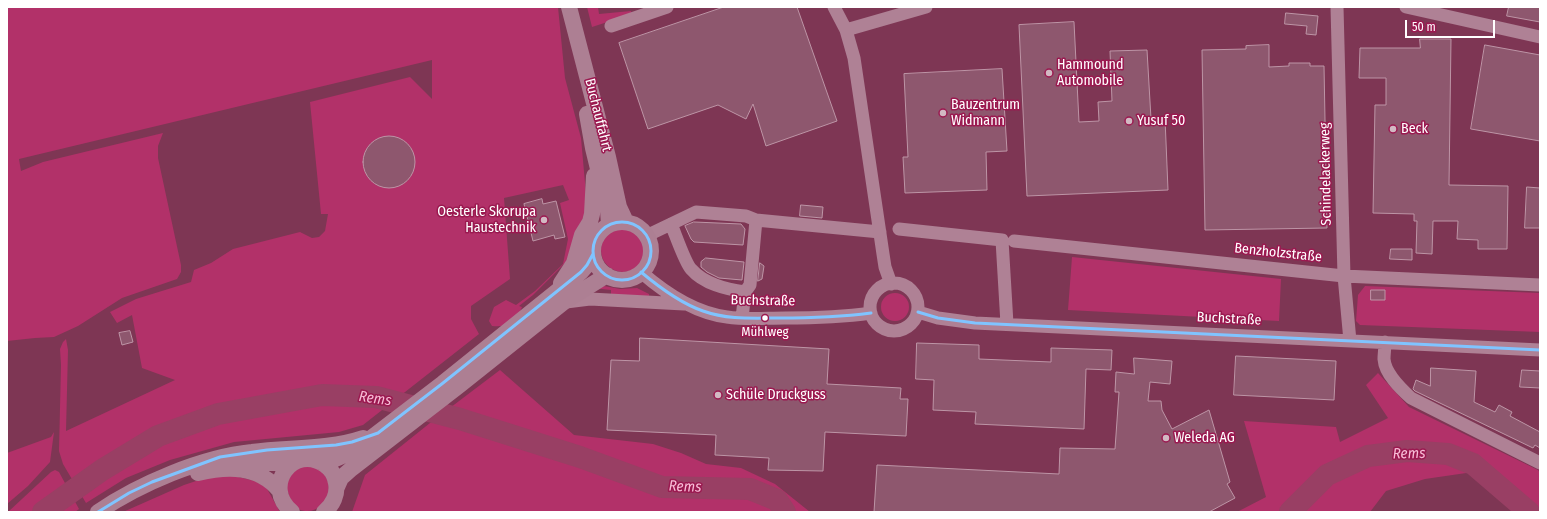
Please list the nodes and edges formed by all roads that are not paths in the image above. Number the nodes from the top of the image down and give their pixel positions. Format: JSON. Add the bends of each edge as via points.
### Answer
{"nodes":[{"id":1,"x":667,"y":7,"type":"edge"},
{"id":2,"x":834,"y":7,"type":"edge"},
{"id":3,"x":926,"y":7,"type":"edge"},
{"id":4,"x":1337,"y":7,"type":"edge"},
{"id":5,"x":1406,"y":7,"type":"edge"},
{"id":6,"x":571,"y":13,"type":"edge"},
{"id":7,"x":611,"y":26,"type":"dead end"},
{"id":8,"x":846,"y":30,"type":"junction"},
{"id":9,"x":1540,"y":37,"type":"edge"},
{"id":10,"x":579,"y":53,"type":"junction"},
{"id":11,"x":593,"y":148,"type":"junction"},
{"id":12,"x":756,"y":220,"type":"junction"},
{"id":13,"x":626,"y":222,"type":"junction"},
{"id":14,"x":671,"y":224,"type":"junction"},
{"id":15,"x":609,"y":225,"type":"junction"},
{"id":16,"x":899,"y":229,"type":"dead end"},
{"id":17,"x":880,"y":232,"type":"junction"},
{"id":18,"x":646,"y":236,"type":"junction"},
{"id":19,"x":1014,"y":241,"type":"dead end"},
{"id":20,"x":593,"y":254,"type":"junction"},
{"id":21,"x":642,"y":272,"type":"junction"},
{"id":22,"x":607,"y":275,"type":"junction"},
{"id":23,"x":1344,"y":276,"type":"junction"},
{"id":24,"x":891,"y":284,"type":"junction"},
{"id":25,"x":1540,"y":285,"type":"edge"},
{"id":26,"x":745,"y":292,"type":"junction"},
{"id":27,"x":559,"y":298,"type":"junction"},
{"id":28,"x":688,"y":305,"type":"junction"},
{"id":29,"x":918,"y":312,"type":"junction"},
{"id":30,"x":871,"y":313,"type":"junction"},
{"id":31,"x":742,"y":318,"type":"junction"},
{"id":32,"x":1007,"y":324,"type":"junction"},
{"id":33,"x":1350,"y":341,"type":"junction"},
{"id":34,"x":1386,"y":342,"type":"junction"},
{"id":35,"x":1540,"y":350,"type":"edge"},
{"id":36,"x":388,"y":431,"type":"junction"},
{"id":37,"x":205,"y":462,"type":"junction"},
{"id":38,"x":294,"y":462,"type":"junction"},
{"id":39,"x":320,"y":462,"type":"junction"},
{"id":40,"x":1540,"y":463,"type":"edge"},
{"id":41,"x":337,"y":487,"type":"junction"},
{"id":42,"x":279,"y":490,"type":"junction"},
{"id":43,"x":98,"y":512,"type":"edge"},
{"id":44,"x":114,"y":512,"type":"edge"},
{"id":45,"x":292,"y":512,"type":"edge"},
{"id":46,"x":324,"y":512,"type":"edge"}],
"edges":[{"from":1,"to":7,"type":"street"},
{"from":2,"to":8,"type":"street"},
{"from":3,"to":8,"type":"street"},
{"from":4,"to":23,"type":"street","name":"Schindelackerweg"},
{"from":5,"to":9,"type":"street"},
{"from":6,"to":10,"type":"main road"},
{"from":8,"to":17,"type":"street","via":[[854,58]]},
{"from":10,"to":11,"type":"main road"},
{"from":10,"to":13,"type":"main road","name":"Buchauffahrt","via":[[608,157],[619,208]]},
{"from":11,"to":15,"type":"main road","via":[[608,210]]},
{"from":11,"to":27,"type":"main road","via":[[592,214]]},
{"from":12,"to":14,"type":"street","via":[[746,216],[696,212]]},
{"from":12,"to":17,"type":"street"},
{"from":12,"to":26,"type":"street","via":[[750,285]]},
{"from":13,"to":15,"type":"main road"},
{"from":13,"to":18,"type":"main road","via":[[637,227]]},
{"from":14,"to":18,"type":"street"},
{"from":14,"to":26,"type":"street","via":[[690,268],[715,284]]},
{"from":15,"to":20,"type":"main road","via":[[596,237]]},
{"from":16,"to":32,"type":"street","via":[[1002,240]]},
{"from":17,"to":24,"type":"street","via":[[885,267]]},
{"from":18,"to":21,"type":"main road","via":[[651,251]]},
{"from":19,"to":23,"type":"street","name":"Benzholzstraße"},
{"from":20,"to":22,"type":"main road","via":[[597,266]]},
{"from":20,"to":27,"type":"main road"},
{"from":21,"to":22,"type":"main road","via":[[625,279]]},
{"from":21,"to":28,"type":"street","name":"Buchstraße","via":[[663,290]]},
{"from":22,"to":27,"type":"main road"},
{"from":23,"to":25,"type":"street","name":"Benzholzstraße"},
{"from":23,"to":33,"type":"street","name":"Schindelackerweg"},
{"from":24,"to":29,"type":"street","via":[[906,286],[912,291],[918,304]]},
{"from":24,"to":30,"type":"street","via":[[877,291],[871,305]]},
{"from":26,"to":31,"type":"street"},
{"from":27,"to":28,"type":"street"},
{"from":27,"to":36,"type":"main road","via":[[443,383]]},
{"from":27,"to":36,"type":"main road","via":[[460,385]]},
{"from":28,"to":31,"type":"street","name":"Buchstraße","via":[[709,313]]},
{"from":29,"to":30,"type":"street","via":[[912,323],[895,331],[883,328]]},
{"from":29,"to":32,"type":"street","name":"Buchstraße","via":[[938,318],[975,323]]},
{"from":30,"to":31,"type":"street","name":"Buchstraße","via":[[824,318]]},
{"from":32,"to":33,"type":"street","name":"Buchstraße"},
{"from":33,"to":34,"type":"street","name":"Buchstraße"},
{"from":34,"to":35,"type":"street","name":"Buchstraße"},
{"from":34,"to":40,"type":"street","via":[[1384,360],[1391,377],[1411,398]]},
{"from":36,"to":37,"type":"main road","via":[[336,445],[250,452]]},
{"from":36,"to":39,"type":"main road","via":[[341,457]]},
{"from":36,"to":41,"type":"main road","via":[[341,478]]},
{"from":37,"to":38,"type":"main road"},
{"from":37,"to":43,"type":"main road","via":[[152,482]]},
{"from":38,"to":39,"type":"main road"},
{"from":38,"to":42,"type":"main road","via":[[282,476]]},
{"from":39,"to":41,"type":"main road","via":[[332,472]]},
{"from":41,"to":46,"type":"main road","via":[[334,501]]},
{"from":42,"to":44,"type":"main road","via":[[271,481],[254,472],[235,469],[213,470],[169,484]]},
{"from":42,"to":45,"type":"main road","via":[[282,502]]}]}
